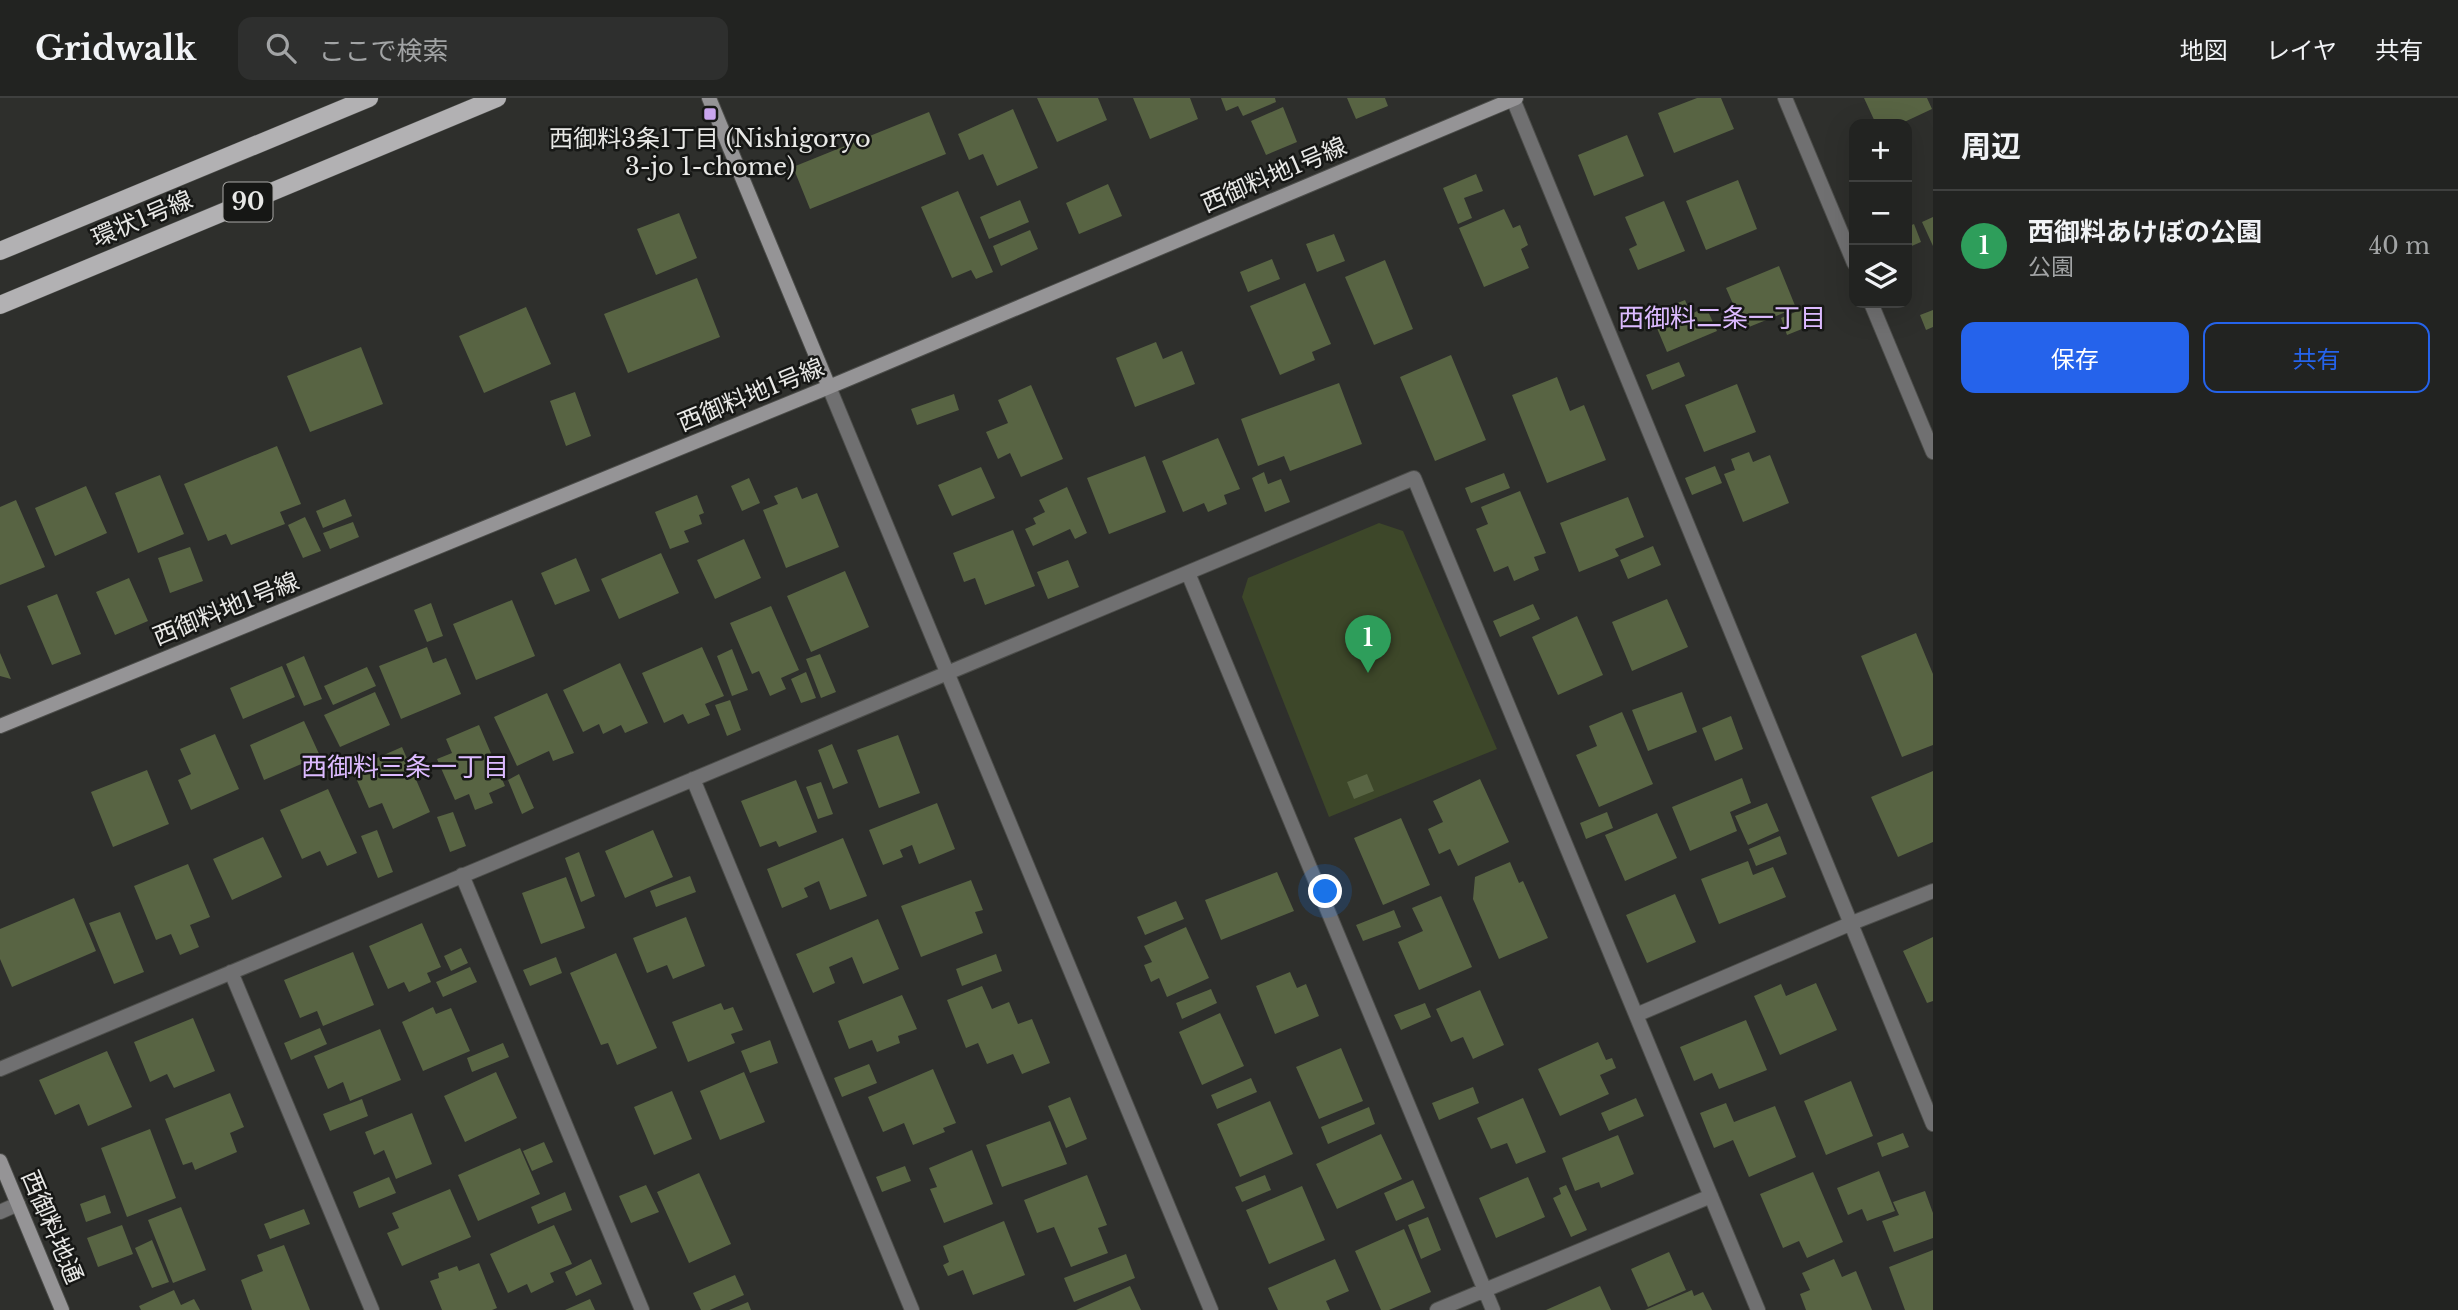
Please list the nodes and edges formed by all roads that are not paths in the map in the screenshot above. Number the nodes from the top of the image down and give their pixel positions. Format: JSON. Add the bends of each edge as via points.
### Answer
{"nodes":[{"id":1,"x":369,"y":98,"type":"edge"},
{"id":2,"x":496,"y":98,"type":"edge"},
{"id":3,"x":709,"y":98,"type":"edge"},
{"id":4,"x":1515,"y":98,"type":"edge"},
{"id":5,"x":1786,"y":98,"type":"edge"},
{"id":6,"x":0,"y":251,"type":"edge"},
{"id":7,"x":1849,"y":251,"type":"edge"},
{"id":8,"x":0,"y":305,"type":"edge"},
{"id":9,"x":1873,"y":308,"type":"edge"},
{"id":10,"x":830,"y":387,"type":"junction"},
{"id":11,"x":1933,"y":452,"type":"edge"},
{"id":12,"x":1188,"y":573,"type":"junction"},
{"id":13,"x":947,"y":673,"type":"junction"},
{"id":14,"x":0,"y":726,"type":"edge"},
{"id":15,"x":693,"y":779,"type":"junction"},
{"id":16,"x":463,"y":876,"type":"junction"},
{"id":17,"x":1933,"y":891,"type":"edge"},
{"id":18,"x":1852,"y":923,"type":"junction"},
{"id":19,"x":231,"y":972,"type":"junction"},
{"id":20,"x":1636,"y":1015,"type":"junction"},
{"id":21,"x":0,"y":1069,"type":"edge"},
{"id":22,"x":1933,"y":1124,"type":"edge"},
{"id":23,"x":0,"y":1161,"type":"edge"},
{"id":24,"x":1711,"y":1196,"type":"junction"},
{"id":25,"x":18,"y":1204,"type":"junction"},
{"id":26,"x":0,"y":1212,"type":"edge"},
{"id":27,"x":1485,"y":1290,"type":"junction"},
{"id":28,"x":62,"y":1310,"type":"edge"},
{"id":29,"x":372,"y":1310,"type":"edge"},
{"id":30,"x":642,"y":1310,"type":"edge"},
{"id":31,"x":912,"y":1310,"type":"edge"},
{"id":32,"x":1210,"y":1310,"type":"edge"},
{"id":33,"x":1437,"y":1310,"type":"edge"},
{"id":34,"x":1493,"y":1310,"type":"edge"},
{"id":35,"x":1758,"y":1310,"type":"edge"}],
"edges":[{"from":1,"to":6,"type":"main road","name":"環状1号線","number":"90"},
{"from":2,"to":8,"type":"main road","name":"環状1号線","number":"90"},
{"from":3,"to":10,"type":"street"},
{"from":4,"to":10,"type":"street","name":"西御料地1号線"},
{"from":4,"to":18,"type":"street"},
{"from":5,"to":7,"type":"street"},
{"from":9,"to":11,"type":"street"},
{"from":10,"to":13,"type":"street"},
{"from":10,"to":14,"type":"street","name":"西御料地1号線"},
{"from":12,"to":13,"type":"street"},
{"from":12,"to":20,"type":"street","via":[[1413,478]]},
{"from":12,"to":27,"type":"street"},
{"from":13,"to":15,"type":"street"},
{"from":13,"to":32,"type":"street"},
{"from":15,"to":16,"type":"street"},
{"from":15,"to":31,"type":"street"},
{"from":16,"to":19,"type":"street"},
{"from":16,"to":30,"type":"street"},
{"from":17,"to":18,"type":"street"},
{"from":18,"to":20,"type":"street"},
{"from":18,"to":22,"type":"street"},
{"from":19,"to":21,"type":"street"},
{"from":19,"to":29,"type":"street"},
{"from":20,"to":24,"type":"street"},
{"from":23,"to":25,"type":"street","name":"西御料地通"},
{"from":24,"to":27,"type":"street"},
{"from":24,"to":35,"type":"street"},
{"from":25,"to":26,"type":"street"},
{"from":25,"to":28,"type":"street","name":"西御料地通"},
{"from":27,"to":33,"type":"street"},
{"from":27,"to":34,"type":"street"}]}
